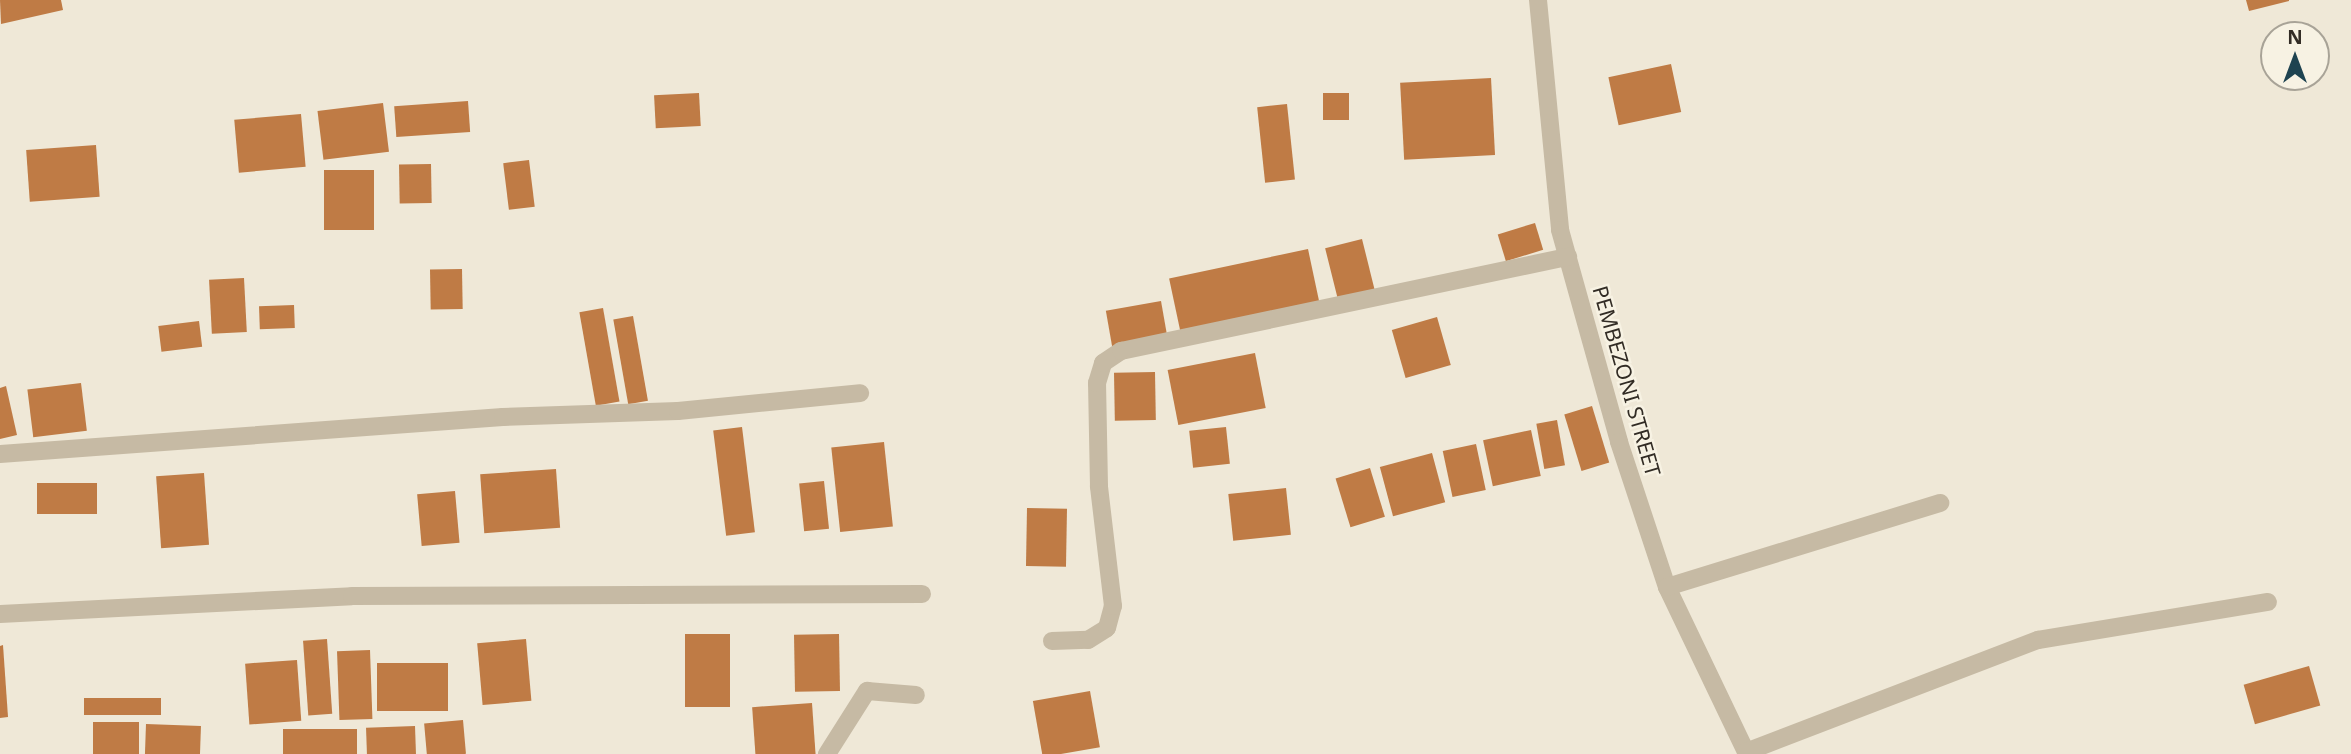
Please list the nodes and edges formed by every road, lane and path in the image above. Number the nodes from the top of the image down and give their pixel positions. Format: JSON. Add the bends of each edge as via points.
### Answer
{"nodes":[{"id":1,"x":1538,"y":0,"type":"edge"},
{"id":2,"x":1568,"y":257,"type":"junction"},
{"id":3,"x":860,"y":393,"type":"dead end"},
{"id":4,"x":0,"y":454,"type":"edge"},
{"id":5,"x":1940,"y":503,"type":"dead end"},
{"id":6,"x":1667,"y":587,"type":"junction"},
{"id":7,"x":922,"y":594,"type":"dead end"},
{"id":8,"x":2268,"y":602,"type":"dead end"},
{"id":9,"x":0,"y":614,"type":"edge"},
{"id":10,"x":1052,"y":641,"type":"dead end"},
{"id":11,"x":916,"y":695,"type":"dead end"},
{"id":12,"x":1747,"y":753,"type":"edge"},
{"id":13,"x":827,"y":754,"type":"edge"}],
"edges":[{"from":1,"to":2,"type":"street","name":"PEMBEZONI STREET","via":[[1560,230]]},
{"from":2,"to":6,"type":"street","name":"PEMBEZONI STREET","via":[[1619,442]]},
{"from":2,"to":10,"type":"street","via":[[1121,351],[1102,363],[1097,383],[1100,486],[1112,606],[1107,628],[1088,640]]},
{"from":3,"to":4,"type":"street","via":[[677,411],[503,417]]},
{"from":5,"to":6,"type":"street"},
{"from":6,"to":12,"type":"street","name":"PEMBEZONI STREET"},
{"from":7,"to":9,"type":"street","via":[[352,596]]},
{"from":8,"to":12,"type":"street","via":[[2038,640]]},
{"from":11,"to":13,"type":"street","via":[[867,691]]}]}
